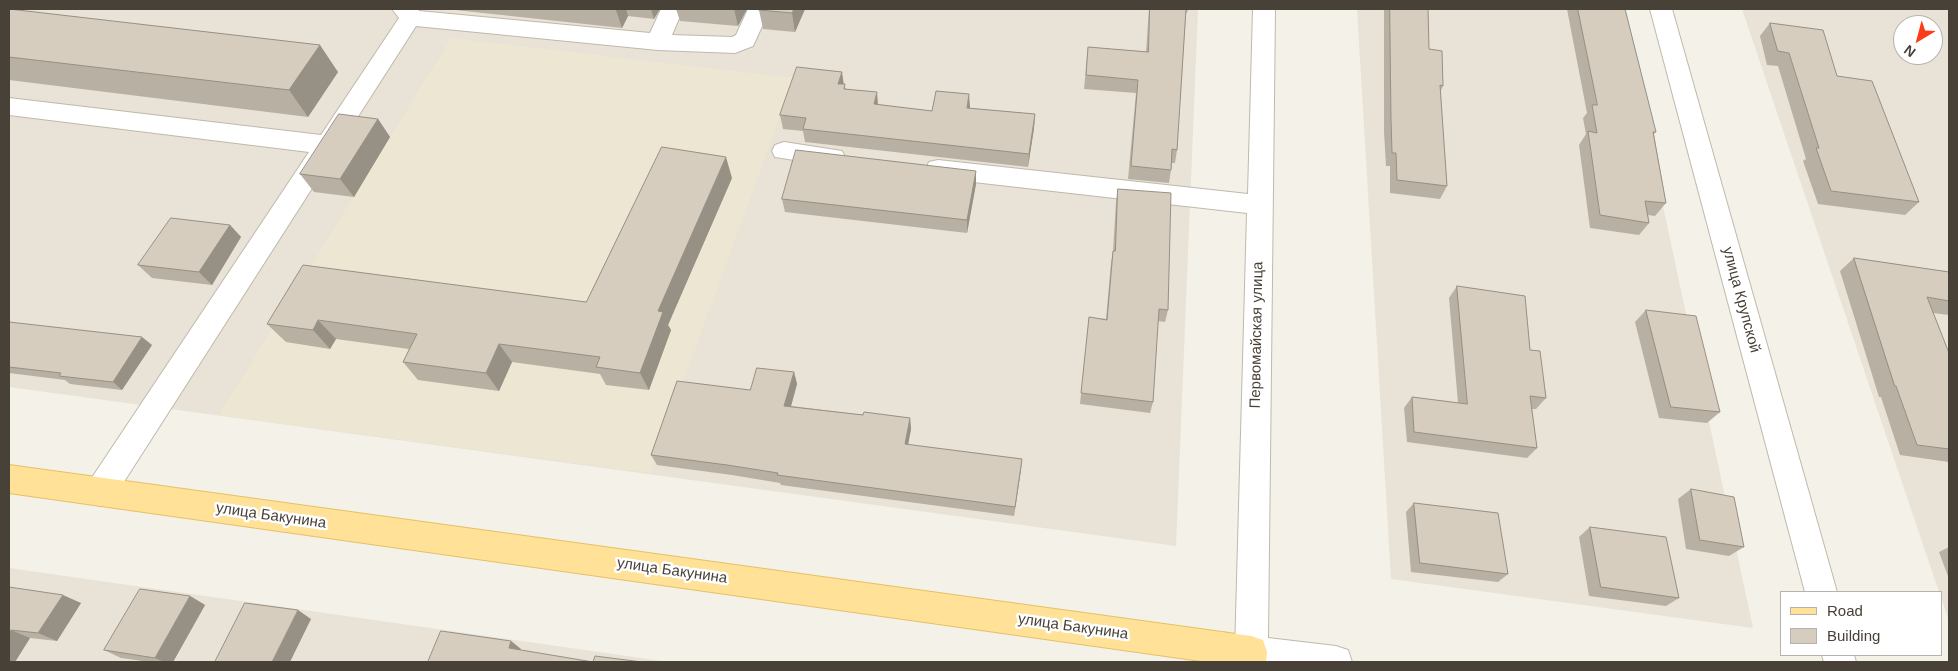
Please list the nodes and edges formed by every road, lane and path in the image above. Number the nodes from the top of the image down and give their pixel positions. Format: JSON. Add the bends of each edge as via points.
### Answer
{"nodes":[{"id":1,"x":672,"y":9,"type":"edge"},
{"id":2,"x":759,"y":9,"type":"edge"},
{"id":3,"x":1264,"y":9,"type":"edge"},
{"id":4,"x":1661,"y":9,"type":"edge"},
{"id":5,"x":406,"y":14,"type":"edge"},
{"id":6,"x":658,"y":42,"type":"junction"},
{"id":7,"x":9,"y":106,"type":"edge"},
{"id":8,"x":326,"y":145,"type":"junction"},
{"id":9,"x":784,"y":151,"type":"dead end"},
{"id":10,"x":854,"y":159,"type":"edge"},
{"id":11,"x":913,"y":166,"type":"edge"},
{"id":12,"x":1260,"y":205,"type":"junction"},
{"id":13,"x":9,"y":479,"type":"edge"},
{"id":14,"x":100,"y":492,"type":"junction"},
{"id":15,"x":1821,"y":591,"type":"edge"},
{"id":16,"x":1250,"y":657,"type":"edge"},
{"id":17,"x":1336,"y":662,"type":"edge"}],
"edges":[{"from":1,"to":6,"type":"street"},
{"from":2,"to":6,"type":"street","via":[[745,40],[735,45]]},
{"from":3,"to":12,"type":"street","name":"Первомайская улица"},
{"from":4,"to":15,"type":"street","name":"улица Крупской"},
{"from":5,"to":6,"type":"street"},
{"from":5,"to":8,"type":"street"},
{"from":7,"to":8,"type":"street"},
{"from":8,"to":14,"type":"street"},
{"from":9,"to":10,"type":"street"},
{"from":11,"to":12,"type":"street"},
{"from":12,"to":16,"type":"street","name":"Первомайская улица"},
{"from":13,"to":14,"type":"main road","name":"улица Бакунина"},
{"from":14,"to":16,"type":"main road","name":"улица Бакунина"},
{"from":16,"to":17,"type":"street","name":"улица Бакунина"}]}
